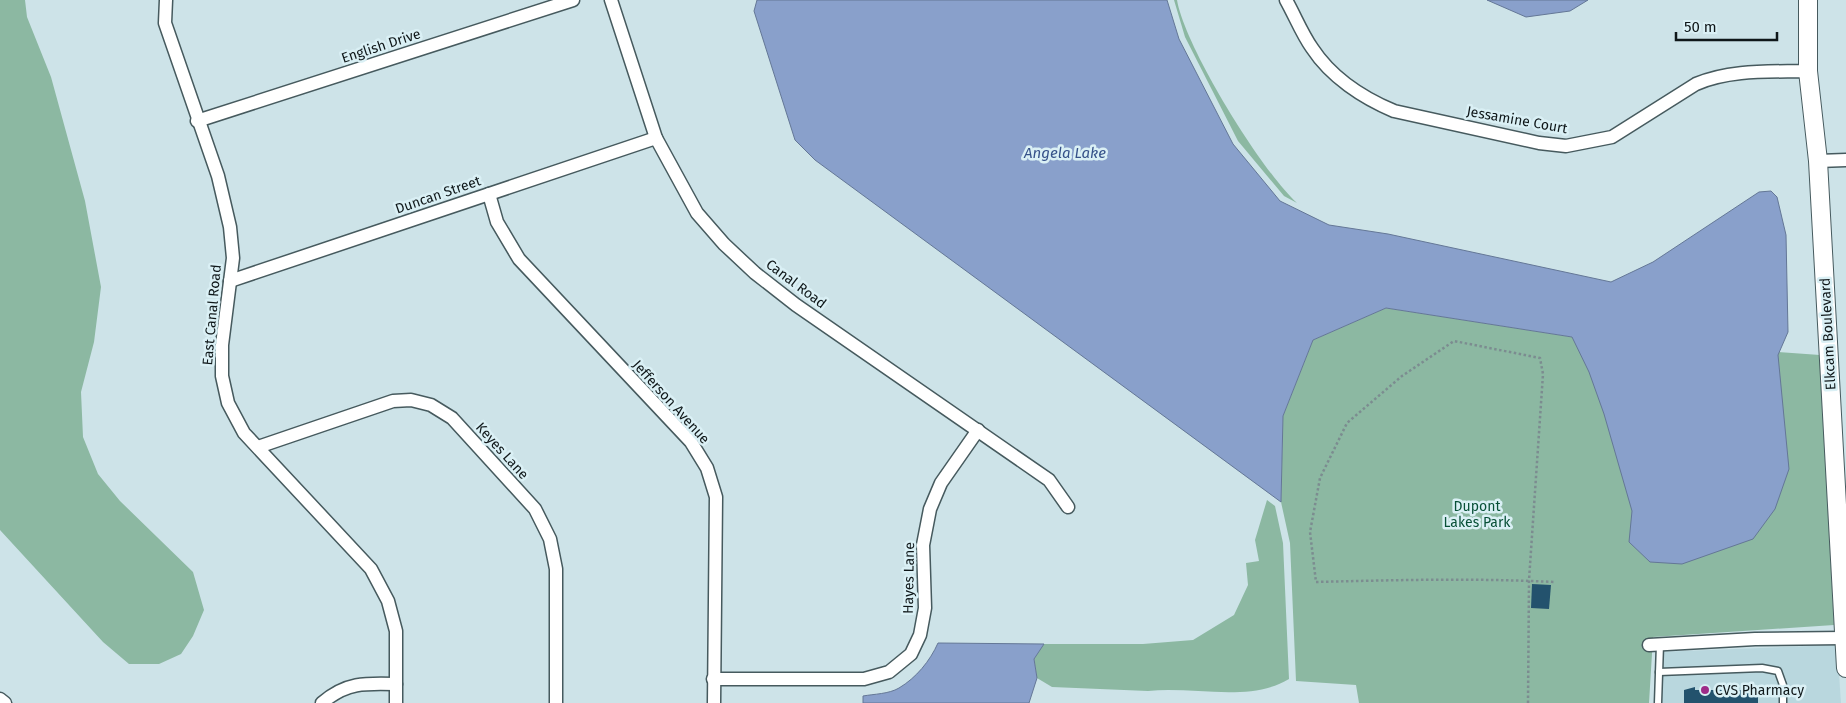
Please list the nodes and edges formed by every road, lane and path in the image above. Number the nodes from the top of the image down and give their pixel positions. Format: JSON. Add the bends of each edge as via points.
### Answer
{"nodes":[{"id":1,"x":166,"y":0,"type":"edge"},
{"id":2,"x":573,"y":0,"type":"edge"},
{"id":3,"x":611,"y":0,"type":"edge"},
{"id":4,"x":1286,"y":0,"type":"edge"},
{"id":5,"x":1808,"y":0,"type":"edge"},
{"id":6,"x":1808,"y":71,"type":"junction"},
{"id":7,"x":197,"y":121,"type":"junction"},
{"id":8,"x":656,"y":138,"type":"junction"},
{"id":9,"x":1846,"y":160,"type":"edge"},
{"id":10,"x":1818,"y":161,"type":"junction"},
{"id":11,"x":489,"y":194,"type":"junction"},
{"id":12,"x":230,"y":281,"type":"junction"},
{"id":13,"x":978,"y":430,"type":"junction"},
{"id":14,"x":258,"y":447,"type":"junction"},
{"id":15,"x":1068,"y":507,"type":"dead end"},
{"id":16,"x":1843,"y":522,"type":"edge"},
{"id":17,"x":1529,"y":580,"type":"junction"},
{"id":18,"x":1554,"y":582,"type":"dead end"},
{"id":19,"x":1844,"y":638,"type":"junction"},
{"id":20,"x":1654,"y":644,"type":"joint"},
{"id":21,"x":1846,"y":668,"type":"edge"},
{"id":22,"x":1659,"y":672,"type":"junction"},
{"id":23,"x":713,"y":679,"type":"junction"},
{"id":24,"x":396,"y":684,"type":"junction"},
{"id":25,"x":0,"y":699,"type":"edge"},
{"id":26,"x":5,"y":703,"type":"edge"},
{"id":27,"x":322,"y":703,"type":"edge"},
{"id":28,"x":396,"y":703,"type":"edge"},
{"id":29,"x":556,"y":703,"type":"edge"},
{"id":30,"x":714,"y":703,"type":"edge"},
{"id":31,"x":1528,"y":703,"type":"edge"},
{"id":32,"x":1658,"y":703,"type":"edge"},
{"id":33,"x":1783,"y":703,"type":"edge"}],
"edges":[{"from":1,"to":7,"type":"street","name":"East Canal Road","via":[[165,23]]},
{"from":2,"to":7,"type":"street","name":"English Drive"},
{"from":3,"to":8,"type":"street","name":"Canal Road"},
{"from":4,"to":6,"type":"street","name":"Jessamine Court","via":[[1312,49],[1341,80],[1377,104],[1394,111],[1539,143],[1566,146],[1612,137],[1696,84],[1711,78],[1736,73]]},
{"from":5,"to":6,"type":"street","name":"Elkcam Boulevard"},
{"from":6,"to":10,"type":"street","name":"Elkcam Boulevard"},
{"from":7,"to":12,"type":"street","name":"East Canal Road","via":[[218,176],[230,226],[233,258]]},
{"from":8,"to":11,"type":"street","name":"Duncan Street"},
{"from":8,"to":13,"type":"street","name":"Canal Road","via":[[697,213],[755,273],[796,305]]},
{"from":9,"to":10,"type":"street"},
{"from":10,"to":16,"type":"street","name":"Elkcam Boulevard"},
{"from":11,"to":12,"type":"street","name":"Duncan Street"},
{"from":11,"to":23,"type":"street","name":"Jefferson Avenue","via":[[497,222],[519,259],[691,442],[707,468],[716,497]]},
{"from":12,"to":14,"type":"street","name":"East Canal Road","via":[[222,345],[222,376],[228,403],[244,433]]},
{"from":13,"to":15,"type":"street","name":"Canal Road","via":[[1049,480]]},
{"from":13,"to":23,"type":"street","name":"Hayes Lane","via":[[941,483],[930,509],[923,545],[924,608],[920,635],[910,654],[889,672],[864,679]]},
{"from":14,"to":24,"type":"street","name":"East Canal Road","via":[[371,569],[388,601],[396,631]]},
{"from":14,"to":29,"type":"street","name":"Keyes Lane","via":[[392,401],[410,400],[432,405],[452,418],[535,509],[550,539],[556,569]]},
{"from":16,"to":19,"type":"street","name":"Elkcam Boulevard"},
{"from":17,"to":17,"type":"path","via":[[1459,578],[1316,582],[1310,532],[1320,478],[1347,424],[1402,376],[1454,341],[1540,358],[1543,374]]},
{"from":17,"to":18,"type":"path"},
{"from":17,"to":31,"type":"path"},
{"from":19,"to":20,"type":"street"},
{"from":19,"to":21,"type":"street","name":"Elkcam Boulevard"},
{"from":20,"to":22,"type":"lane"},
{"from":22,"to":32,"type":"lane"},
{"from":22,"to":33,"type":"lane","via":[[1762,668],[1778,671],[1783,685]]},
{"from":23,"to":30,"type":"street","name":"Jefferson Avenue"},
{"from":24,"to":27,"type":"street","via":[[360,683]]},
{"from":24,"to":28,"type":"street","name":"East Canal Road"},
{"from":25,"to":26,"type":"street"}]}
